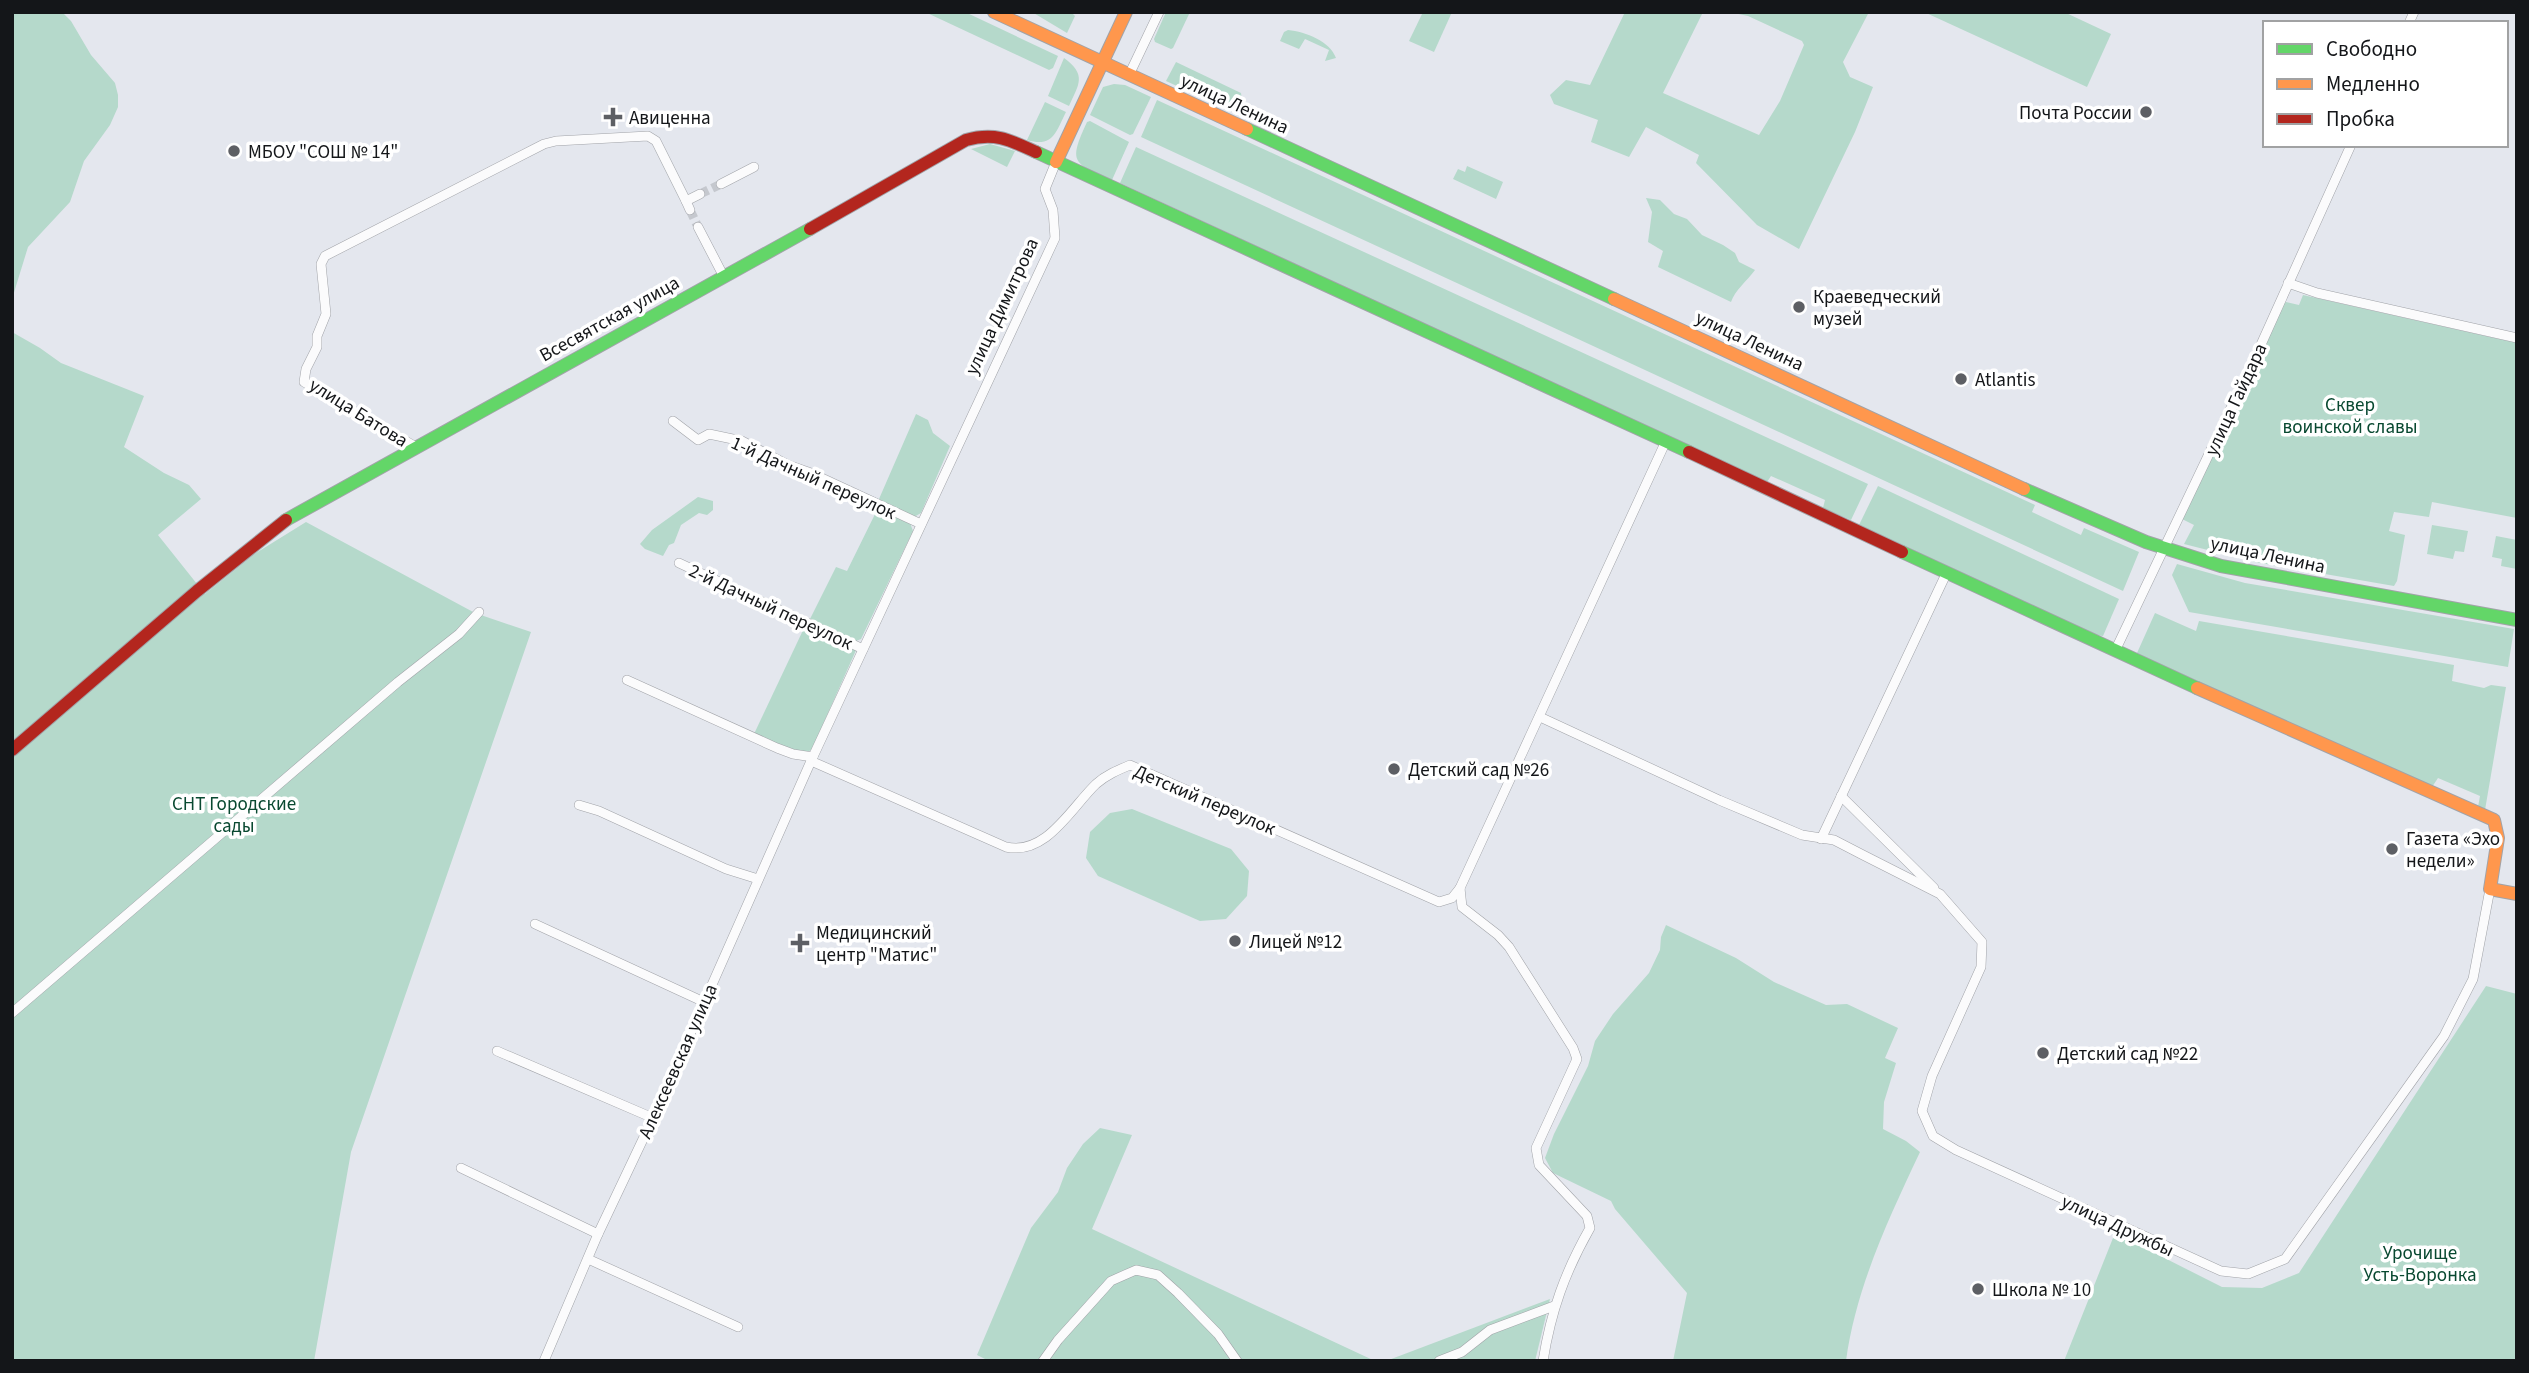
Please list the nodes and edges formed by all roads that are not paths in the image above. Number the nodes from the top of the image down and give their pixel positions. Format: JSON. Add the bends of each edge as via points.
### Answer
{"nodes":[{"id":1,"x":994,"y":12,"type":"edge"},
{"id":2,"x":1126,"y":12,"type":"edge"},
{"id":3,"x":1159,"y":12,"type":"edge"},
{"id":4,"x":1102,"y":62,"type":"junction"},
{"id":5,"x":1129,"y":75,"type":"junction"},
{"id":6,"x":2350,"y":147,"type":"edge"},
{"id":7,"x":1056,"y":162,"type":"junction"},
{"id":8,"x":754,"y":167,"type":"dead end"},
{"id":9,"x":721,"y":184,"type":"tunnel mouth"},
{"id":10,"x":700,"y":194,"type":"tunnel mouth"},
{"id":11,"x":698,"y":227,"type":"tunnel mouth"},
{"id":12,"x":724,"y":277,"type":"junction"},
{"id":13,"x":2288,"y":283,"type":"junction"},
{"id":14,"x":2517,"y":338,"type":"edge"},
{"id":15,"x":673,"y":421,"type":"dead end"},
{"id":16,"x":1666,"y":441,"type":"junction"},
{"id":17,"x":416,"y":447,"type":"junction"},
{"id":18,"x":921,"y":524,"type":"junction"},
{"id":19,"x":2163,"y":548,"type":"junction"},
{"id":20,"x":679,"y":563,"type":"dead end"},
{"id":21,"x":1947,"y":572,"type":"junction"},
{"id":22,"x":479,"y":612,"type":"dead end"},
{"id":23,"x":2517,"y":620,"type":"edge"},
{"id":24,"x":863,"y":649,"type":"junction"},
{"id":25,"x":2115,"y":651,"type":"junction"},
{"id":26,"x":627,"y":680,"type":"dead end"},
{"id":27,"x":1539,"y":717,"type":"junction"},
{"id":28,"x":12,"y":750,"type":"edge"},
{"id":29,"x":812,"y":759,"type":"junction"},
{"id":30,"x":1841,"y":796,"type":"junction"},
{"id":31,"x":579,"y":805,"type":"dead end"},
{"id":32,"x":1821,"y":839,"type":"junction"},
{"id":33,"x":758,"y":879,"type":"junction"},
{"id":34,"x":1460,"y":888,"type":"junction"},
{"id":35,"x":2490,"y":889,"type":"junction"},
{"id":36,"x":1940,"y":894,"type":"junction"},
{"id":37,"x":2517,"y":894,"type":"edge"},
{"id":38,"x":535,"y":924,"type":"dead end"},
{"id":39,"x":704,"y":1002,"type":"junction"},
{"id":40,"x":12,"y":1013,"type":"edge"},
{"id":41,"x":497,"y":1051,"type":"dead end"},
{"id":42,"x":653,"y":1118,"type":"junction"},
{"id":43,"x":461,"y":1168,"type":"dead end"},
{"id":44,"x":598,"y":1234,"type":"junction"},
{"id":45,"x":588,"y":1259,"type":"junction"},
{"id":46,"x":1554,"y":1306,"type":"junction"},
{"id":47,"x":738,"y":1327,"type":"dead end"},
{"id":48,"x":544,"y":1361,"type":"edge"},
{"id":49,"x":1043,"y":1361,"type":"edge"},
{"id":50,"x":1237,"y":1361,"type":"edge"},
{"id":51,"x":1439,"y":1361,"type":"edge"},
{"id":52,"x":1543,"y":1361,"type":"edge"}],
"edges":[{"from":1,"to":4,"type":"street","name":"улица Ленина"},
{"from":2,"to":4,"type":"street"},
{"from":3,"to":5,"type":"street"},
{"from":4,"to":5,"type":"street","name":"улица Ленина"},
{"from":4,"to":7,"type":"street"},
{"from":5,"to":19,"type":"street","name":"улица Ленина","via":[[2055,503]]},
{"from":6,"to":13,"type":"street","name":"улица Гайдара"},
{"from":7,"to":12,"type":"street","name":"Всесвятская улица","via":[[1004,137],[966,140]]},
{"from":7,"to":16,"type":"street","name":"Всесвятская улица"},
{"from":7,"to":18,"type":"street","name":"улица Димитрова","via":[[1045,189],[1053,210],[1055,238]]},
{"from":8,"to":9,"type":"street"},
{"from":10,"to":17,"type":"street","name":"улица Батова","via":[[688,206],[656,141],[648,136],[578,138],[544,144],[325,256],[321,264],[326,314],[304,382]]},
{"from":11,"to":12,"type":"street"},
{"from":12,"to":17,"type":"street","name":"Всесвятская улица"},
{"from":13,"to":14,"type":"street"},
{"from":13,"to":19,"type":"street","name":"улица Гайдара"},
{"from":15,"to":18,"type":"street","name":"1-й Дачный переулок","via":[[698,440],[709,434],[742,441]]},
{"from":16,"to":21,"type":"street","name":"Всесвятская улица"},
{"from":16,"to":27,"type":"street"},
{"from":17,"to":28,"type":"street","name":"Всесвятская улица","via":[[284,521]]},
{"from":18,"to":24,"type":"street"},
{"from":19,"to":23,"type":"street","name":"улица Ленина","via":[[2246,572]]},
{"from":19,"to":25,"type":"street","name":"улица Гайдара"},
{"from":20,"to":24,"type":"street","name":"2-й Дачный переулок"},
{"from":21,"to":25,"type":"street","name":"Всесвятская улица"},
{"from":21,"to":30,"type":"street"},
{"from":22,"to":40,"type":"street","via":[[459,634]]},
{"from":24,"to":29,"type":"street"},
{"from":25,"to":35,"type":"street","name":"Всесвятская улица","via":[[2494,820],[2498,838]]},
{"from":26,"to":29,"type":"street","via":[[777,748]]},
{"from":27,"to":32,"type":"street","via":[[1719,800]]},
{"from":27,"to":34,"type":"street"},
{"from":29,"to":33,"type":"street","name":"Алексеевская улица"},
{"from":29,"to":34,"type":"street","name":"Детский переулок","via":[[1017,850],[1042,841],[1097,783],[1130,765],[1439,902],[1452,898]]},
{"from":30,"to":32,"type":"street"},
{"from":30,"to":36,"type":"street"},
{"from":31,"to":33,"type":"street"},
{"from":32,"to":36,"type":"street","name":"улица Дружбы","via":[[1834,841]]},
{"from":33,"to":39,"type":"street","name":"Алексеевская улица"},
{"from":34,"to":46,"type":"street","via":[[1462,906],[1509,947],[1577,1059],[1536,1148],[1539,1165],[1587,1216],[1590,1228]]},
{"from":35,"to":36,"type":"street","name":"улица Дружбы","via":[[2473,979],[2444,1036],[2286,1259],[2248,1273],[2221,1271],[2195,1261],[1933,1136],[1922,1111],[1932,1076],[1981,967],[1982,942]]},
{"from":35,"to":37,"type":"street"},
{"from":38,"to":39,"type":"street"},
{"from":39,"to":42,"type":"street","name":"Алексеевская улица"},
{"from":41,"to":42,"type":"street"},
{"from":42,"to":44,"type":"street","name":"Алексеевская улица"},
{"from":43,"to":44,"type":"street"},
{"from":44,"to":45,"type":"street","name":"Алексеевская улица"},
{"from":45,"to":47,"type":"street"},
{"from":45,"to":48,"type":"street","name":"Алексеевская улица"},
{"from":46,"to":51,"type":"street","via":[[1490,1330],[1462,1352]]},
{"from":46,"to":52,"type":"street"},
{"from":49,"to":50,"type":"street","via":[[1111,1281],[1136,1270],[1158,1275],[1178,1293]]}]}
